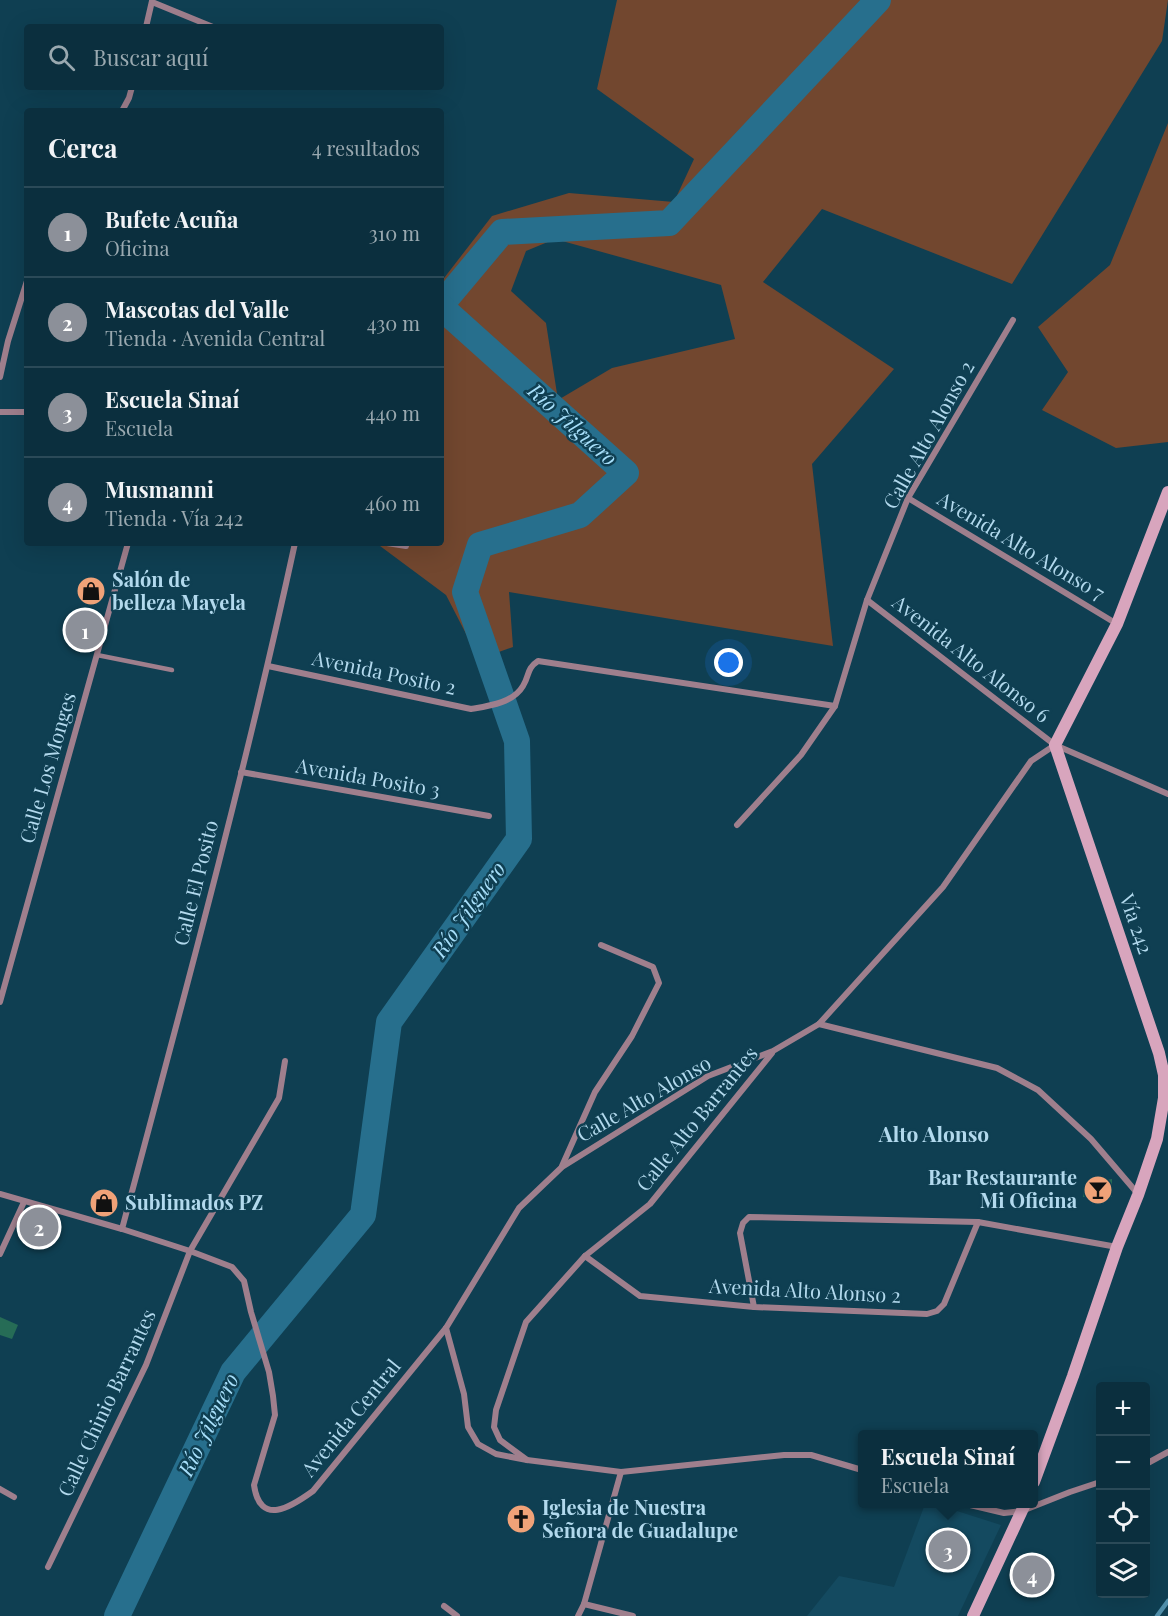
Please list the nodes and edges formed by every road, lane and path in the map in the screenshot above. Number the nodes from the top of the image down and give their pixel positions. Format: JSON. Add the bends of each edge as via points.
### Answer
{"nodes":[{"id":1,"x":152,"y":1,"type":"edge"},
{"id":2,"x":147,"y":24,"type":"edge"},
{"id":3,"x":206,"y":24,"type":"edge"},
{"id":4,"x":131,"y":90,"type":"edge"},
{"id":5,"x":124,"y":108,"type":"edge"},
{"id":6,"x":24,"y":290,"type":"edge"},
{"id":7,"x":1013,"y":320,"type":"dead end"},
{"id":8,"x":0,"y":377,"type":"edge"},
{"id":9,"x":0,"y":412,"type":"edge"},
{"id":10,"x":24,"y":412,"type":"edge"},
{"id":11,"x":1168,"y":492,"type":"edge"},
{"id":12,"x":908,"y":498,"type":"junction"},
{"id":13,"x":127,"y":546,"type":"edge"},
{"id":14,"x":294,"y":546,"type":"edge"},
{"id":15,"x":867,"y":600,"type":"junction"},
{"id":16,"x":1117,"y":624,"type":"junction"},
{"id":17,"x":97,"y":655,"type":"junction"},
{"id":18,"x":268,"y":666,"type":"junction"},
{"id":19,"x":172,"y":670,"type":"dead end"},
{"id":20,"x":835,"y":706,"type":"junction"},
{"id":21,"x":1055,"y":745,"type":"junction"},
{"id":22,"x":241,"y":772,"type":"junction"},
{"id":23,"x":1168,"y":794,"type":"edge"},
{"id":24,"x":489,"y":816,"type":"dead end"},
{"id":25,"x":737,"y":825,"type":"dead end"},
{"id":26,"x":601,"y":945,"type":"dead end"},
{"id":27,"x":0,"y":1002,"type":"edge"},
{"id":28,"x":819,"y":1024,"type":"junction"},
{"id":29,"x":773,"y":1051,"type":"junction"},
{"id":30,"x":285,"y":1060,"type":"dead end"},
{"id":31,"x":1166,"y":1075,"type":"edge"},
{"id":32,"x":562,"y":1167,"type":"junction"},
{"id":33,"x":0,"y":1194,"type":"edge"},
{"id":34,"x":1138,"y":1195,"type":"junction"},
{"id":35,"x":24,"y":1202,"type":"junction"},
{"id":36,"x":978,"y":1222,"type":"junction"},
{"id":37,"x":122,"y":1229,"type":"junction"},
{"id":38,"x":1117,"y":1247,"type":"junction"},
{"id":39,"x":190,"y":1251,"type":"junction"},
{"id":40,"x":0,"y":1254,"type":"edge"},
{"id":41,"x":585,"y":1256,"type":"junction"},
{"id":42,"x":754,"y":1307,"type":"junction"},
{"id":43,"x":446,"y":1328,"type":"junction"},
{"id":44,"x":1168,"y":1452,"type":"edge"},
{"id":45,"x":527,"y":1460,"type":"junction"},
{"id":46,"x":1150,"y":1462,"type":"edge"},
{"id":47,"x":858,"y":1469,"type":"edge"},
{"id":48,"x":1038,"y":1471,"type":"edge"},
{"id":49,"x":621,"y":1472,"type":"junction"},
{"id":50,"x":1096,"y":1484,"type":"edge"},
{"id":51,"x":0,"y":1489,"type":"edge"},
{"id":52,"x":14,"y":1497,"type":"dead end"},
{"id":53,"x":1038,"y":1502,"type":"edge"},
{"id":54,"x":985,"y":1508,"type":"edge"},
{"id":55,"x":1021,"y":1508,"type":"edge"},
{"id":56,"x":1024,"y":1508,"type":"edge"},
{"id":57,"x":48,"y":1567,"type":"dead end"},
{"id":58,"x":584,"y":1604,"type":"junction"},
{"id":59,"x":444,"y":1606,"type":"dead end"},
{"id":60,"x":457,"y":1616,"type":"edge"},
{"id":61,"x":578,"y":1616,"type":"edge"},
{"id":62,"x":633,"y":1616,"type":"edge"},
{"id":63,"x":973,"y":1616,"type":"edge"}],
"edges":[{"from":1,"to":2,"type":"street"},
{"from":1,"to":3,"type":"street"},
{"from":4,"to":5,"type":"street"},
{"from":6,"to":8,"type":"street"},
{"from":7,"to":12,"type":"street","name":"Calle Alto Alonso 2"},
{"from":9,"to":10,"type":"street"},
{"from":11,"to":16,"type":"main road"},
{"from":12,"to":15,"type":"street","name":"Calle Alto Alonso 2"},
{"from":12,"to":16,"type":"street","name":"Avenida Alto Alonso 7"},
{"from":13,"to":17,"type":"street","name":"Calle Los Monges"},
{"from":14,"to":18,"type":"street","name":"Calle El Posito"},
{"from":15,"to":20,"type":"street","name":"Calle Alto Alonso 2"},
{"from":15,"to":21,"type":"street","name":"Avenida Alto Alonso 6"},
{"from":16,"to":21,"type":"main road"},
{"from":17,"to":19,"type":"lane"},
{"from":17,"to":27,"type":"street","name":"Calle Los Monges"},
{"from":18,"to":20,"type":"street","name":"Avenida Posito 2","via":[[471,709],[492,706],[514,696],[538,661]]},
{"from":18,"to":22,"type":"street","name":"Calle El Posito"},
{"from":20,"to":25,"type":"street","name":"Calle Alto Alonso 2","via":[[801,755]]},
{"from":21,"to":23,"type":"street","name":"Avenida Alto Alonso 6"},
{"from":21,"to":28,"type":"street","name":"Calle Alto Alonso","via":[[1031,761],[943,887]]},
{"from":21,"to":31,"type":"main road","name":"Vía 242"},
{"from":22,"to":24,"type":"street","name":"Avenida Posito 3"},
{"from":22,"to":37,"type":"street","name":"Calle El Posito"},
{"from":26,"to":32,"type":"street","via":[[653,968],[659,983],[632,1036],[595,1092]]},
{"from":28,"to":29,"type":"street","name":"Calle Alto Alonso"},
{"from":28,"to":34,"type":"street","via":[[997,1068],[1038,1090],[1091,1139]]},
{"from":29,"to":32,"type":"street","name":"Calle Alto Alonso","via":[[708,1076]]},
{"from":29,"to":41,"type":"street","name":"Calle Alto Barrantes","via":[[650,1204]]},
{"from":30,"to":39,"type":"street","name":"Calle Chinio Barrantes","via":[[279,1098]]},
{"from":31,"to":34,"type":"main road","name":"Vía 242","via":[[1157,1139]]},
{"from":32,"to":43,"type":"street","name":"Calle Alto Alonso","via":[[519,1208]]},
{"from":33,"to":35,"type":"street","name":"Avenida Central"},
{"from":34,"to":38,"type":"main road","name":"Vía 242"},
{"from":35,"to":37,"type":"street","name":"Avenida Central"},
{"from":35,"to":40,"type":"street"},
{"from":36,"to":38,"type":"street"},
{"from":36,"to":42,"type":"street","name":"Avenida Alto Alonso 2","via":[[944,1304],[937,1311],[927,1314]]},
{"from":36,"to":42,"type":"street","via":[[749,1217],[740,1233]]},
{"from":37,"to":39,"type":"street","name":"Avenida Central"},
{"from":38,"to":48,"type":"main road","name":"Vía 242"},
{"from":39,"to":43,"type":"street","name":"Avenida Central","via":[[232,1266],[244,1281],[270,1372],[274,1414],[254,1485],[260,1505],[268,1509],[282,1509],[313,1491]]},
{"from":39,"to":57,"type":"street","name":"Calle Chinio Barrantes","via":[[146,1365]]},
{"from":41,"to":42,"type":"street","name":"Avenida Alto Alonso 2","via":[[640,1296]]},
{"from":41,"to":45,"type":"street","name":"Calle Alto Barrantes","via":[[526,1322],[496,1410],[494,1427],[500,1440]]},
{"from":43,"to":45,"type":"street","via":[[464,1394],[468,1427],[477,1444],[496,1454]]},
{"from":44,"to":46,"type":"street"},
{"from":45,"to":49,"type":"street"},
{"from":47,"to":49,"type":"street","via":[[811,1455],[784,1455]]},
{"from":49,"to":58,"type":"street"},
{"from":50,"to":53,"type":"street"},
{"from":51,"to":52,"type":"street"},
{"from":54,"to":55,"type":"street","via":[[1004,1513]]},
{"from":56,"to":63,"type":"main road"},
{"from":58,"to":61,"type":"street"},
{"from":58,"to":62,"type":"street"},
{"from":59,"to":60,"type":"street"}]}
